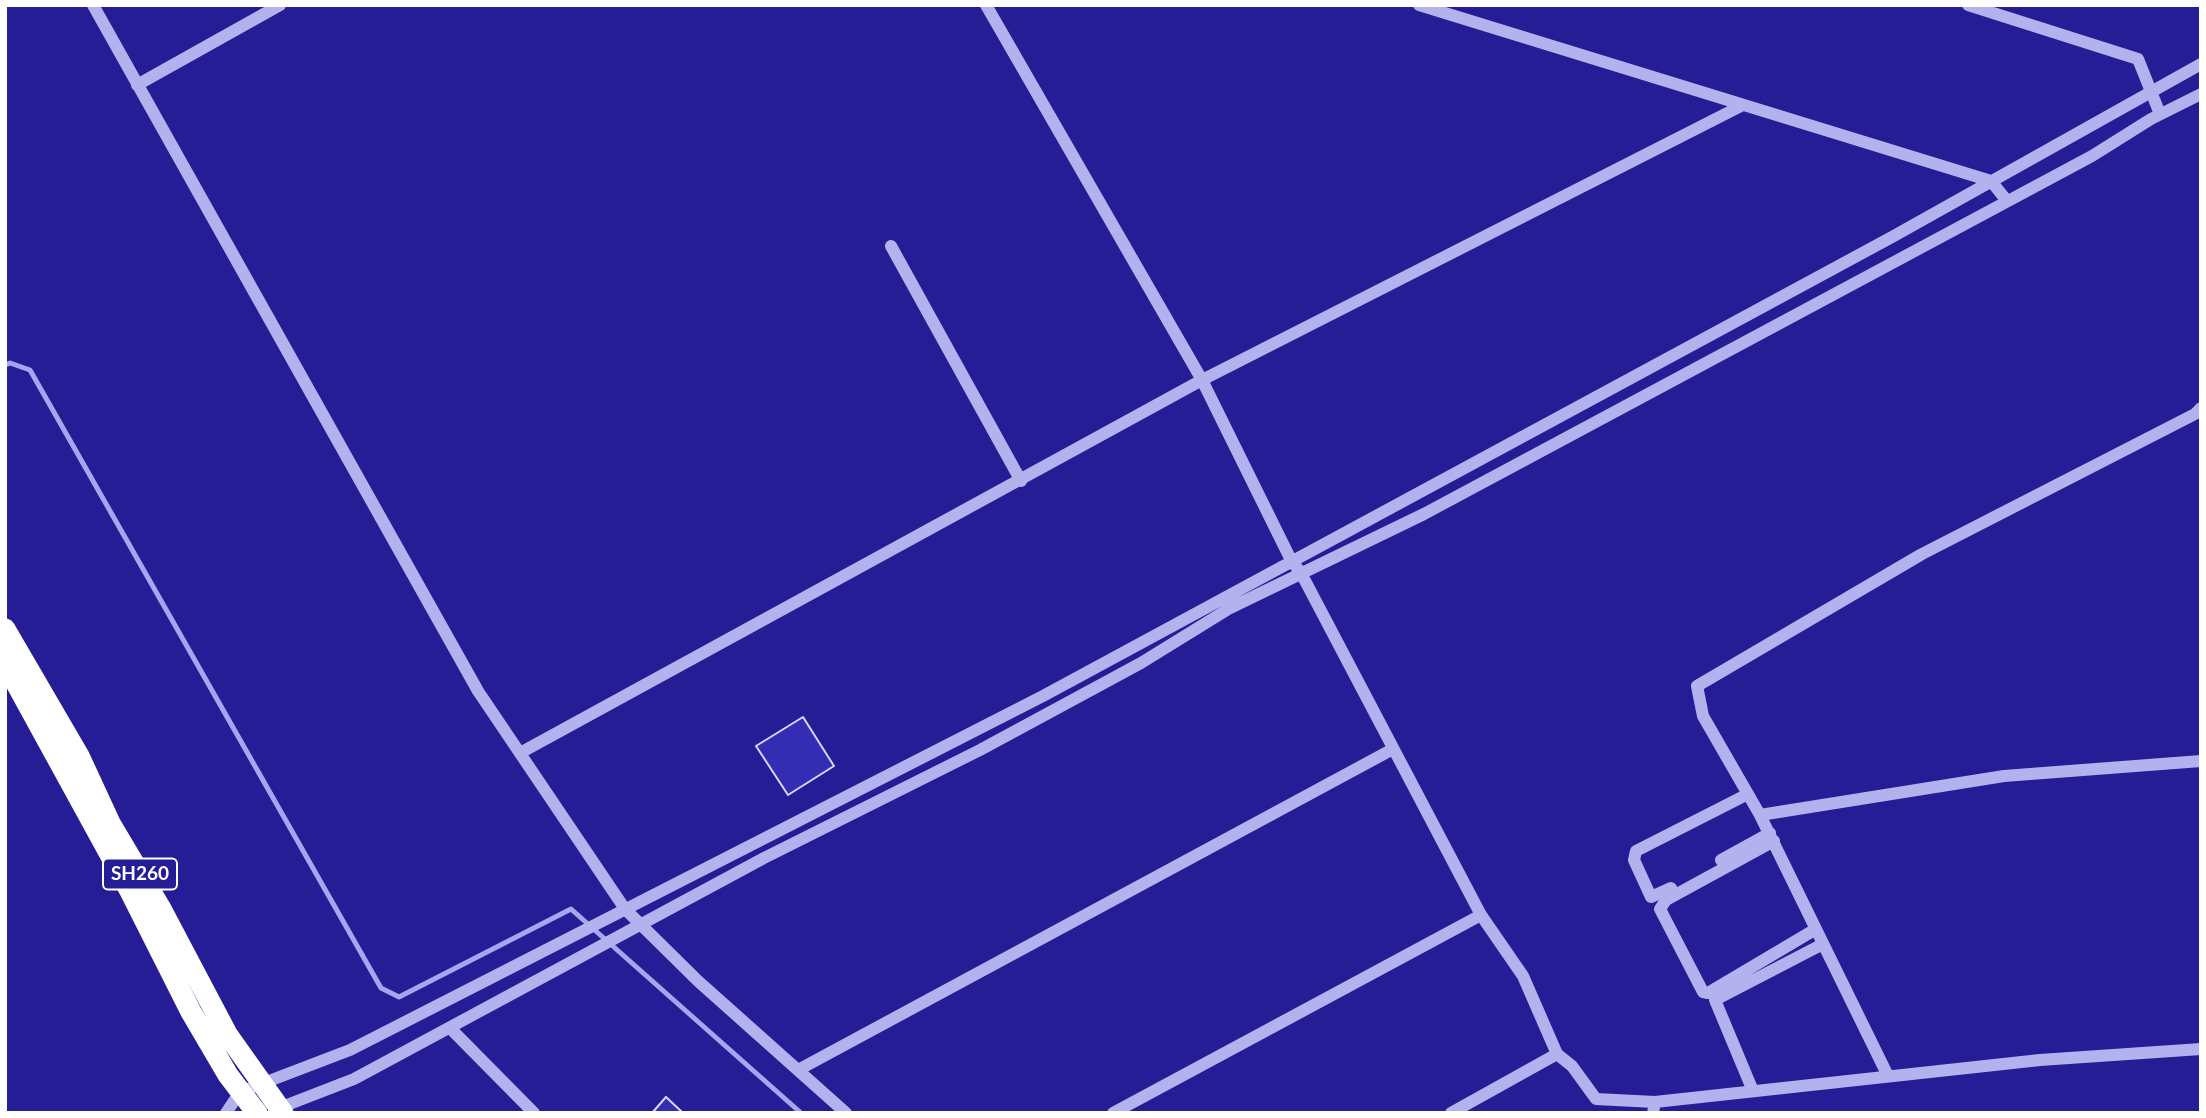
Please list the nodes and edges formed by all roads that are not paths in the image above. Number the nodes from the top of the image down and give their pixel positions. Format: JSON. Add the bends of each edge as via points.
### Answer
{"nodes":[{"id":1,"x":93,"y":5,"type":"edge"},
{"id":2,"x":280,"y":5,"type":"edge"},
{"id":3,"x":986,"y":5,"type":"edge"},
{"id":4,"x":1419,"y":5,"type":"edge"},
{"id":5,"x":1968,"y":5,"type":"edge"},
{"id":6,"x":2201,"y":64,"type":"edge"},
{"id":7,"x":137,"y":85,"type":"junction"},
{"id":8,"x":2152,"y":90,"type":"junction"},
{"id":9,"x":2201,"y":94,"type":"edge"},
{"id":10,"x":1741,"y":106,"type":"junction"},
{"id":11,"x":2160,"y":114,"type":"junction"},
{"id":12,"x":1991,"y":181,"type":"junction"},
{"id":13,"x":2007,"y":201,"type":"junction"},
{"id":14,"x":891,"y":246,"type":"dead end"},
{"id":15,"x":1202,"y":380,"type":"junction"},
{"id":16,"x":2201,"y":408,"type":"edge"},
{"id":17,"x":1021,"y":481,"type":"junction"},
{"id":18,"x":1291,"y":560,"type":"junction"},
{"id":19,"x":1301,"y":573,"type":"junction"},
{"id":20,"x":5,"y":629,"type":"edge"},
{"id":21,"x":5,"y":663,"type":"edge"},
{"id":22,"x":1393,"y":749,"type":"junction"},
{"id":23,"x":520,"y":753,"type":"junction"},
{"id":24,"x":2201,"y":761,"type":"edge"},
{"id":25,"x":1748,"y":794,"type":"junction"},
{"id":26,"x":1760,"y":815,"type":"junction"},
{"id":27,"x":1772,"y":837,"type":"junction"},
{"id":28,"x":625,"y":909,"type":"junction"},
{"id":29,"x":1481,"y":915,"type":"junction"},
{"id":30,"x":643,"y":925,"type":"junction"},
{"id":31,"x":1816,"y":929,"type":"junction"},
{"id":32,"x":1824,"y":944,"type":"junction"},
{"id":33,"x":450,"y":1028,"type":"junction"},
{"id":34,"x":2201,"y":1049,"type":"edge"},
{"id":35,"x":1557,"y":1054,"type":"junction"},
{"id":36,"x":799,"y":1070,"type":"junction"},
{"id":37,"x":1888,"y":1076,"type":"junction"},
{"id":38,"x":261,"y":1086,"type":"junction"},
{"id":39,"x":1753,"y":1091,"type":"junction"},
{"id":40,"x":240,"y":1092,"type":"junction"},
{"id":41,"x":1654,"y":1107,"type":"edge"},
{"id":42,"x":271,"y":1112,"type":"edge"},
{"id":43,"x":226,"y":1113,"type":"edge"},
{"id":44,"x":534,"y":1113,"type":"edge"},
{"id":45,"x":846,"y":1113,"type":"edge"},
{"id":46,"x":1114,"y":1113,"type":"edge"},
{"id":47,"x":1451,"y":1113,"type":"edge"}],
"edges":[{"from":1,"to":7,"type":"street"},
{"from":2,"to":7,"type":"street"},
{"from":3,"to":15,"type":"street"},
{"from":4,"to":10,"type":"street"},
{"from":5,"to":8,"type":"street","via":[[2138,59]]},
{"from":6,"to":8,"type":"street"},
{"from":7,"to":23,"type":"street","via":[[478,691]]},
{"from":8,"to":11,"type":"street"},
{"from":8,"to":12,"type":"street"},
{"from":9,"to":11,"type":"street"},
{"from":10,"to":12,"type":"street"},
{"from":10,"to":15,"type":"street"},
{"from":11,"to":13,"type":"street"},
{"from":12,"to":13,"type":"street"},
{"from":12,"to":18,"type":"street"},
{"from":13,"to":19,"type":"street","via":[[1424,513]]},
{"from":14,"to":17,"type":"street"},
{"from":15,"to":17,"type":"street"},
{"from":15,"to":18,"type":"street"},
{"from":16,"to":25,"type":"street","via":[[1922,554],[1697,685],[1703,716]]},
{"from":17,"to":23,"type":"street"},
{"from":18,"to":19,"type":"street"},
{"from":18,"to":28,"type":"street","via":[[1043,696]]},
{"from":19,"to":22,"type":"street"},
{"from":19,"to":30,"type":"street","via":[[1230,608],[1141,663],[981,750],[764,858]]},
{"from":20,"to":38,"type":"highway","number":"SH260","via":[[79,756],[110,823],[227,1034]]},
{"from":21,"to":40,"type":"highway","via":[[191,1012]]},
{"from":22,"to":29,"type":"street"},
{"from":22,"to":36,"type":"street"},
{"from":23,"to":28,"type":"street"},
{"from":24,"to":26,"type":"street","via":[[2004,776]]},
{"from":25,"to":26,"type":"street"},
{"from":25,"to":27,"type":"street","via":[[1636,851],[1634,860],[1649,893],[1655,897]]},
{"from":26,"to":27,"type":"street"},
{"from":27,"to":31,"type":"street"},
{"from":27,"to":31,"type":"street","via":[[1665,900],[1660,909],[1703,992],[1708,993]]},
{"from":28,"to":30,"type":"street"},
{"from":28,"to":38,"type":"street","via":[[349,1050]]},
{"from":29,"to":35,"type":"street","via":[[1523,976]]},
{"from":29,"to":46,"type":"street"},
{"from":30,"to":33,"type":"street"},
{"from":30,"to":36,"type":"street","via":[[698,981]]},
{"from":31,"to":32,"type":"street"},
{"from":32,"to":37,"type":"street"},
{"from":32,"to":39,"type":"street","via":[[1715,1000]]},
{"from":33,"to":42,"type":"street","via":[[354,1079]]},
{"from":33,"to":44,"type":"street"},
{"from":34,"to":37,"type":"street"},
{"from":35,"to":41,"type":"street","via":[[1596,1099]]},
{"from":35,"to":47,"type":"street"},
{"from":36,"to":45,"type":"street"},
{"from":37,"to":39,"type":"street"},
{"from":38,"to":40,"type":"street"},
{"from":38,"to":42,"type":"highway","number":"SH260"},
{"from":39,"to":41,"type":"street"},
{"from":40,"to":42,"type":"highway"},
{"from":40,"to":43,"type":"street"}]}
